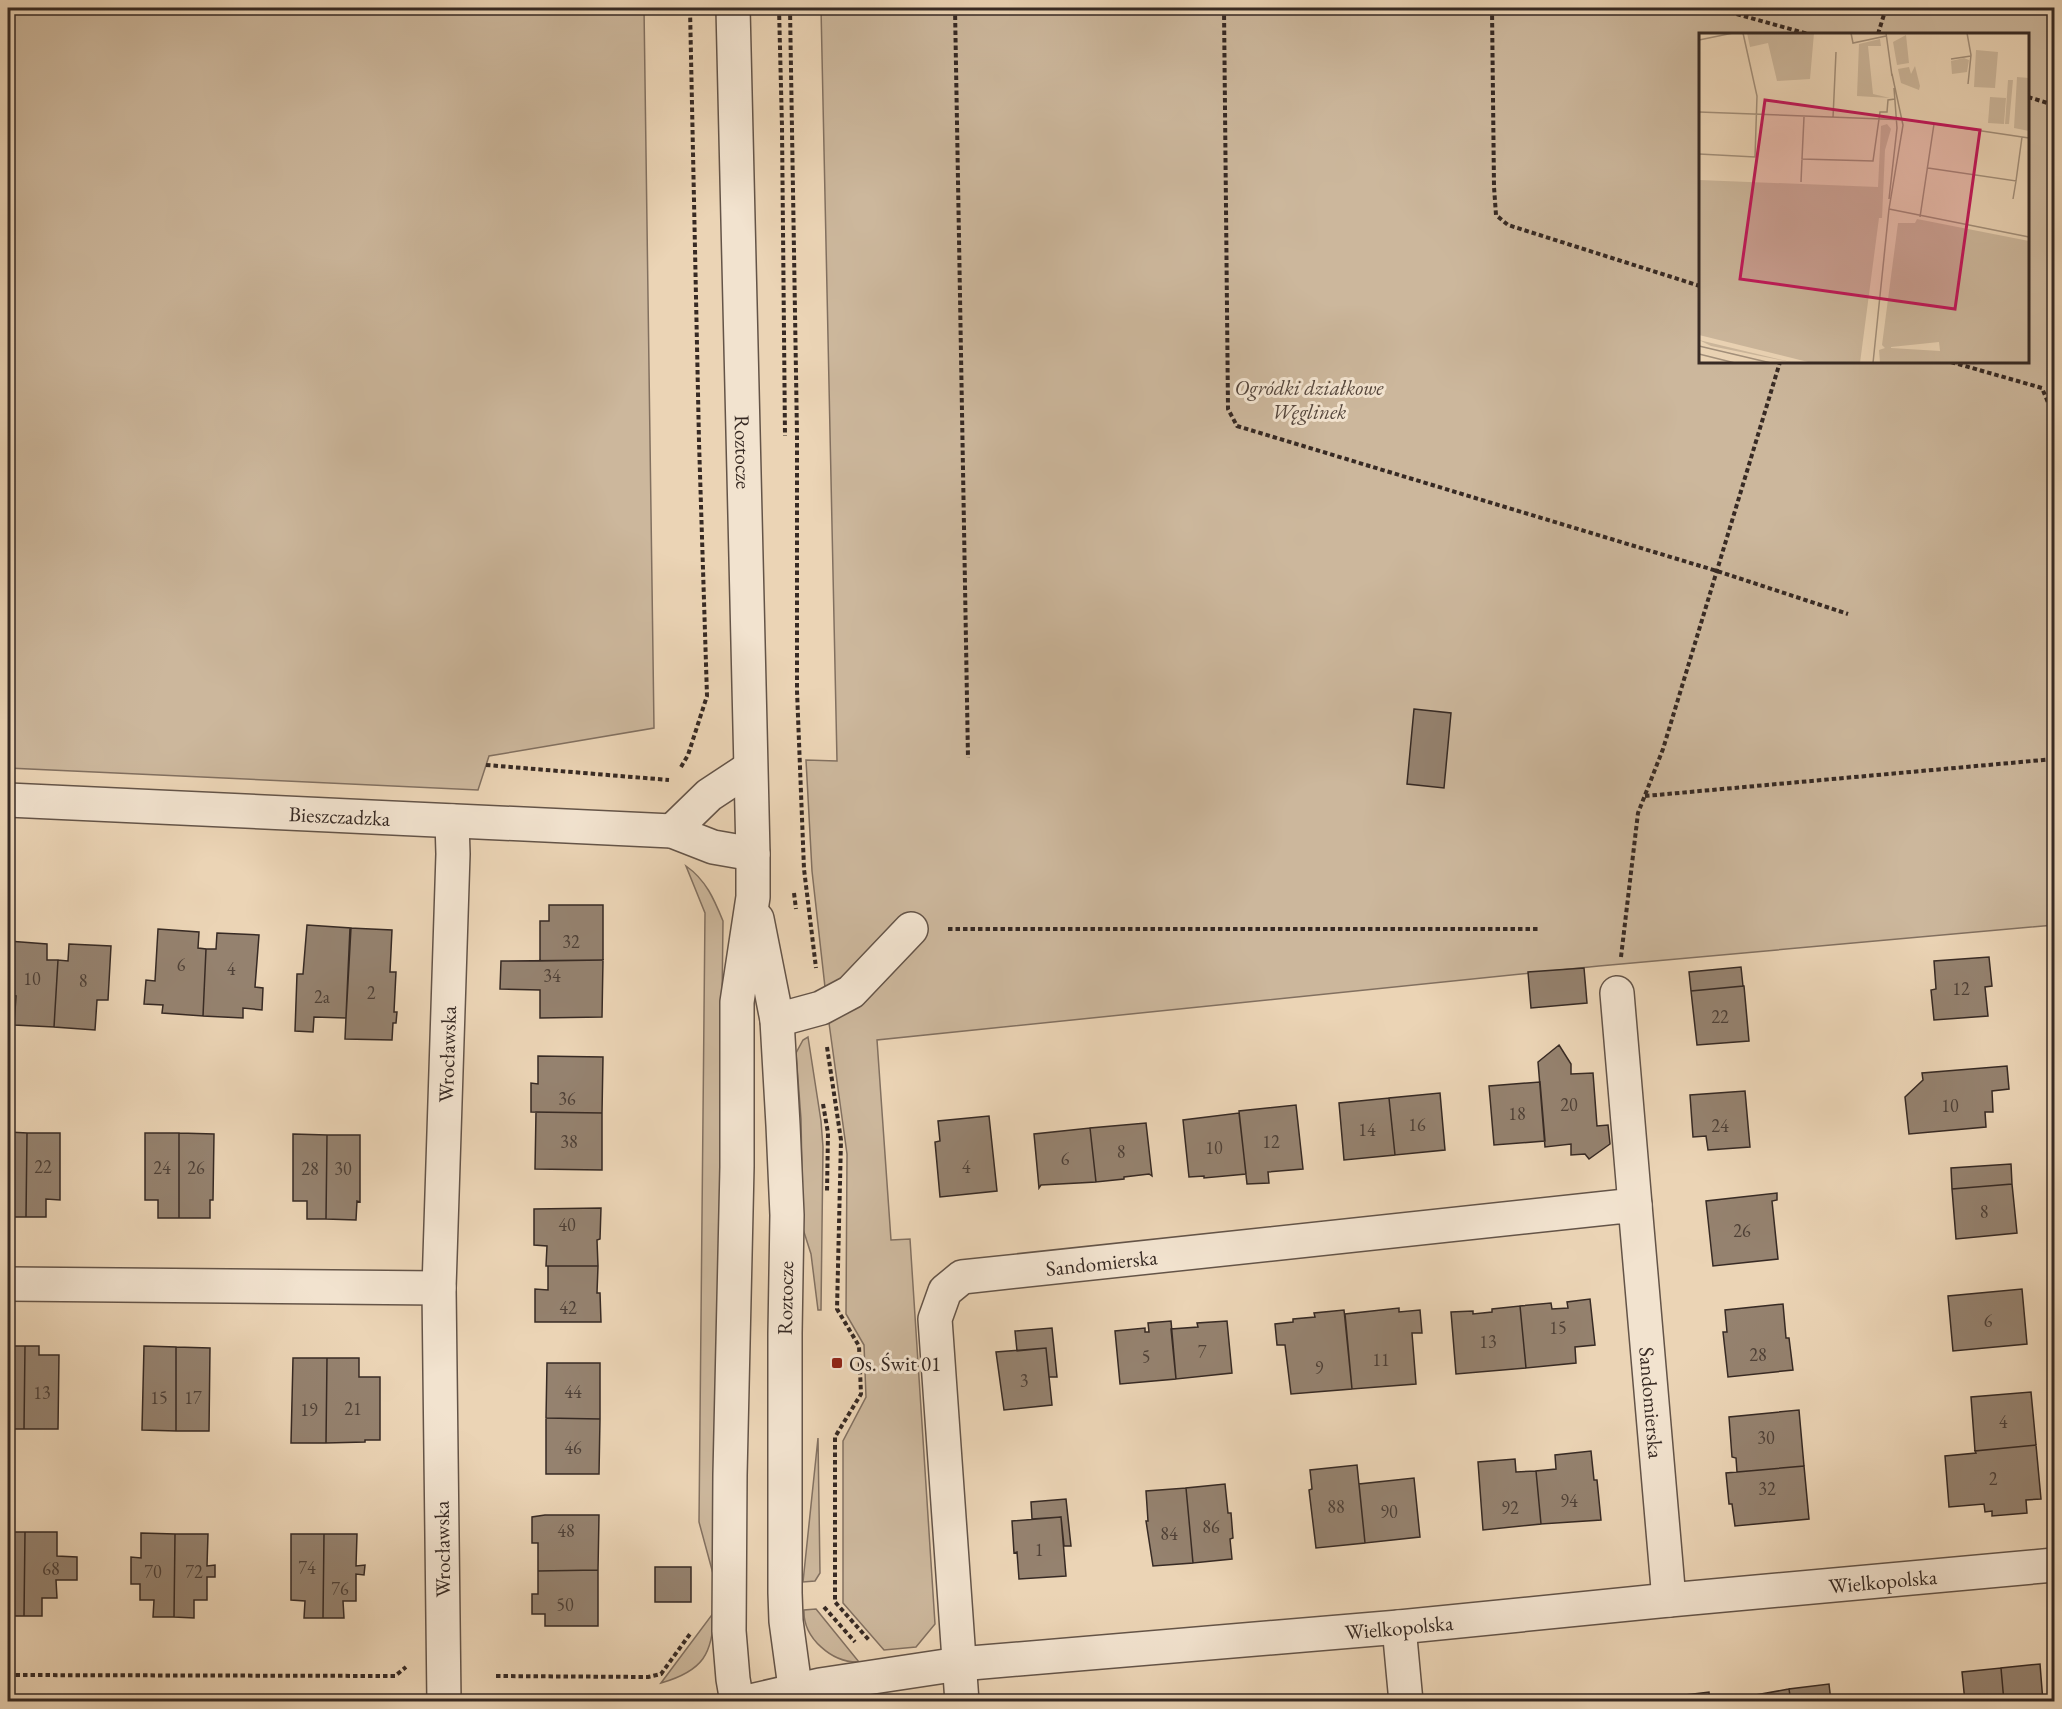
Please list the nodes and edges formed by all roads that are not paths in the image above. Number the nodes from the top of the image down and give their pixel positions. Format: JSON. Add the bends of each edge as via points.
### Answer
{"nodes":[{"id":1,"x":733,"y":8,"type":"edge"},
{"id":2,"x":750,"y":768,"type":"junction"},
{"id":3,"x":8,"y":800,"type":"edge"},
{"id":4,"x":452,"y":821,"type":"junction"},
{"id":5,"x":672,"y":831,"type":"junction"},
{"id":6,"x":753,"y":854,"type":"junction"},
{"id":7,"x":753,"y":897,"type":"junction"},
{"id":8,"x":911,"y":929,"type":"road end"},
{"id":9,"x":1617,"y":993,"type":"road end"},
{"id":10,"x":777,"y":1020,"type":"junction"},
{"id":11,"x":1635,"y":1205,"type":"junction"},
{"id":12,"x":8,"y":1284,"type":"edge"},
{"id":13,"x":439,"y":1288,"type":"junction"},
{"id":14,"x":2055,"y":1565,"type":"edge"},
{"id":15,"x":1669,"y":1600,"type":"junction"},
{"id":16,"x":1399,"y":1627,"type":"junction"},
{"id":17,"x":959,"y":1664,"type":"junction"},
{"id":18,"x":797,"y":1696,"type":"edge"},
{"id":19,"x":444,"y":1701,"type":"edge"},
{"id":20,"x":737,"y":1701,"type":"edge"},
{"id":21,"x":746,"y":1701,"type":"edge"},
{"id":22,"x":962,"y":1701,"type":"edge"},
{"id":23,"x":1406,"y":1701,"type":"edge"}],
"edges":[{"from":1,"to":2,"type":"street","name":"Roztocze"},
{"from":2,"to":5,"type":"street","via":[[709,795]]},
{"from":2,"to":6,"type":"street","name":"Roztocze"},
{"from":3,"to":4,"type":"street","name":"Bieszczadzka"},
{"from":4,"to":5,"type":"street","name":"Bieszczadzka"},
{"from":4,"to":13,"type":"street","name":"Wrocławska"},
{"from":5,"to":6,"type":"street","name":"Bieszczadzka","via":[[713,847]]},
{"from":6,"to":7,"type":"street","name":"Roztocze"},
{"from":7,"to":10,"type":"street","name":"Roztocze"},
{"from":7,"to":20,"type":"street","name":"Roztocze","via":[[737,1002],[729,1622]]},
{"from":8,"to":10,"type":"street","via":[[851,992],[820,1008]]},
{"from":9,"to":11,"type":"street","name":"Sandomierska"},
{"from":10,"to":18,"type":"street","name":"Roztocze","via":[[787,1215],[785,1593]]},
{"from":11,"to":15,"type":"street","name":"Sandomierska"},
{"from":11,"to":17,"type":"street","name":"Sandomierska","via":[[962,1277],[945,1292],[935,1319]]},
{"from":12,"to":13,"type":"street"},
{"from":13,"to":19,"type":"street","name":"Wrocławska"},
{"from":14,"to":15,"type":"street","name":"Wielkopolska"},
{"from":15,"to":16,"type":"street","name":"Wielkopolska"},
{"from":16,"to":17,"type":"street","name":"Wielkopolska"},
{"from":16,"to":23,"type":"street"},
{"from":17,"to":18,"type":"street","name":"Wielkopolska","via":[[820,1685]]},
{"from":17,"to":22,"type":"street","name":"Sandomierska"},
{"from":18,"to":21,"type":"street","name":"Wielkopolska"}]}
